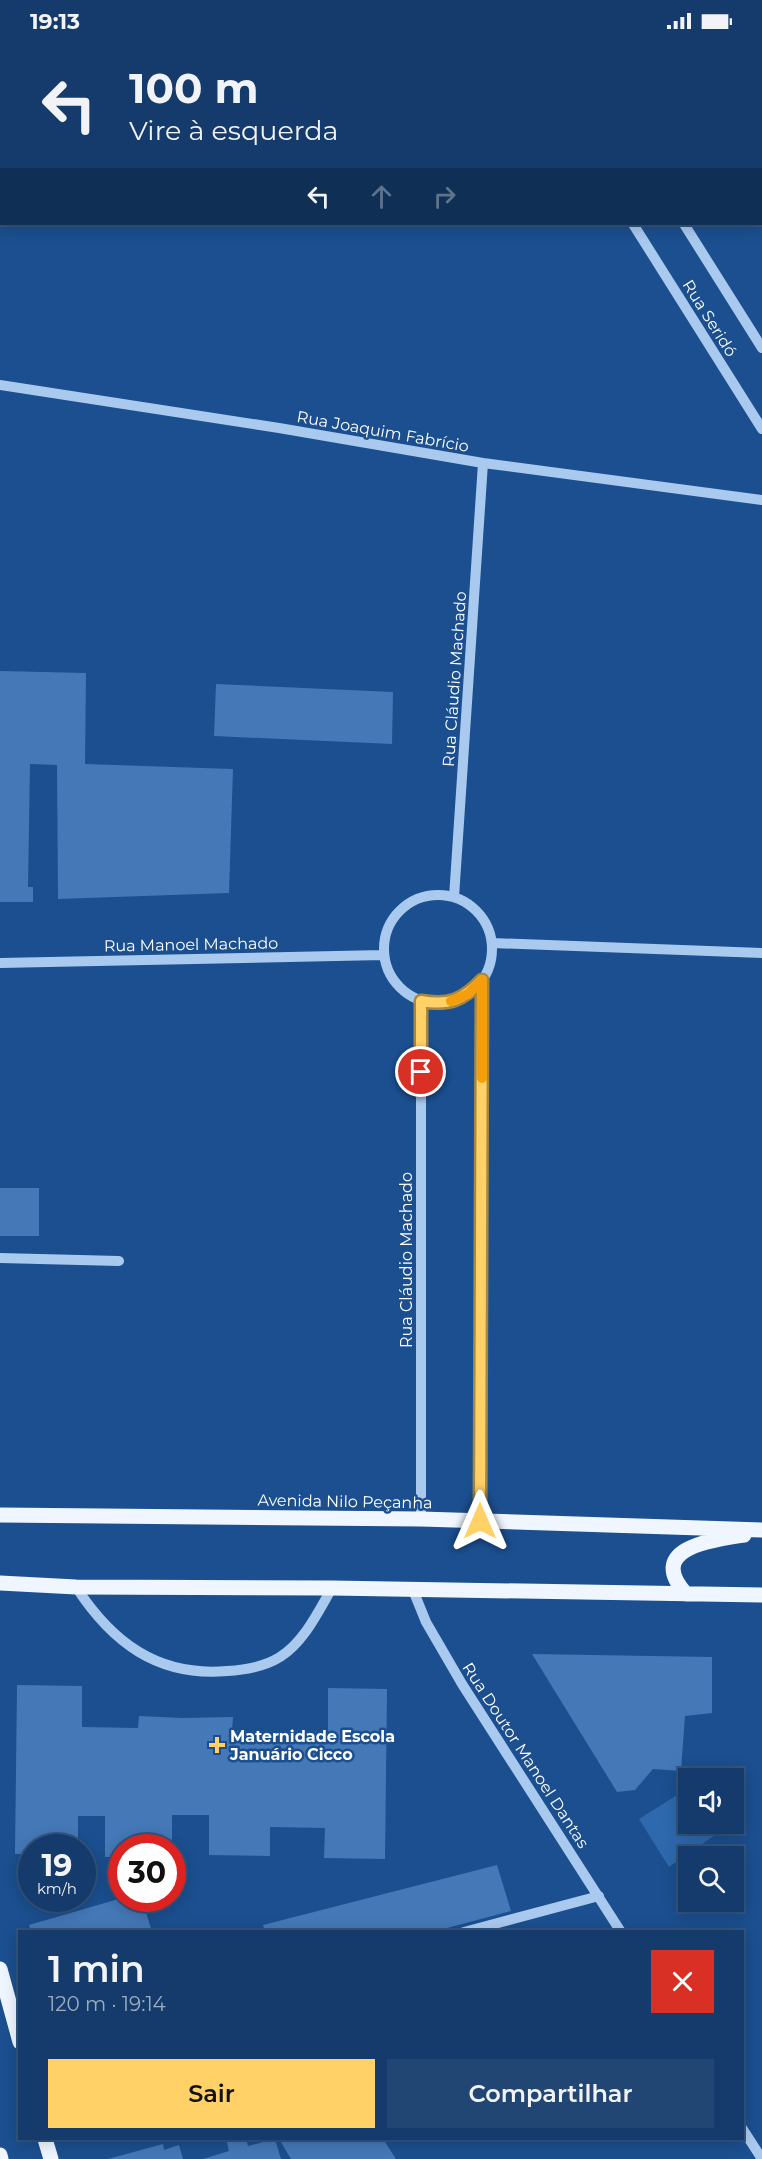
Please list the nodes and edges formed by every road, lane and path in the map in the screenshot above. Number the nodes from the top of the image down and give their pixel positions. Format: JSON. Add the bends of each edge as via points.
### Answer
{"nodes":[{"id":1,"x":634,"y":225,"type":"edge"},
{"id":2,"x":685,"y":225,"type":"edge"},
{"id":3,"x":762,"y":348,"type":"edge"},
{"id":4,"x":0,"y":385,"type":"edge"},
{"id":5,"x":762,"y":429,"type":"edge"},
{"id":6,"x":483,"y":463,"type":"junction"},
{"id":7,"x":762,"y":500,"type":"edge"},
{"id":8,"x":454,"y":897,"type":"junction"},
{"id":9,"x":492,"y":943,"type":"junction"},
{"id":10,"x":762,"y":953,"type":"edge"},
{"id":11,"x":383,"y":955,"type":"junction"},
{"id":12,"x":0,"y":963,"type":"edge"},
{"id":13,"x":482,"y":980,"type":"junction"},
{"id":14,"x":421,"y":1001,"type":"junction"},
{"id":15,"x":0,"y":1258,"type":"edge"},
{"id":16,"x":120,"y":1261,"type":"dead end"},
{"id":17,"x":0,"y":1515,"type":"edge"},
{"id":18,"x":421,"y":1519,"type":"junction"},
{"id":19,"x":480,"y":1521,"type":"junction"},
{"id":20,"x":762,"y":1530,"type":"edge"},
{"id":21,"x":762,"y":1534,"type":"edge"},
{"id":22,"x":0,"y":1583,"type":"edge"},
{"id":23,"x":76,"y":1587,"type":"junction"},
{"id":24,"x":332,"y":1588,"type":"junction"},
{"id":25,"x":413,"y":1590,"type":"junction"},
{"id":26,"x":687,"y":1594,"type":"junction"},
{"id":27,"x":762,"y":1595,"type":"edge"},
{"id":28,"x":598,"y":1896,"type":"junction"},
{"id":29,"x":471,"y":1930,"type":"edge"},
{"id":30,"x":620,"y":1930,"type":"edge"},
{"id":31,"x":0,"y":1969,"type":"edge"},
{"id":32,"x":18,"y":2035,"type":"edge"},
{"id":33,"x":744,"y":2131,"type":"edge"},
{"id":34,"x":45,"y":2140,"type":"edge"},
{"id":35,"x":51,"y":2159,"type":"edge"},
{"id":36,"x":762,"y":2159,"type":"edge"}],
"edges":[{"from":1,"to":5,"type":"street","name":"Rua Seridó"},
{"from":2,"to":3,"type":"street","name":"Rua Seridó"},
{"from":4,"to":6,"type":"street","name":"Rua Joaquim Fabrício"},
{"from":6,"to":7,"type":"street","name":"Rua Joaquim Fabrício"},
{"from":6,"to":8,"type":"street","name":"Rua Cláudio Machado"},
{"from":8,"to":9,"type":"street","via":[[472,907],[485,923]]},
{"from":8,"to":11,"type":"street","via":[[434,894],[413,900],[396,914],[386,933]]},
{"from":9,"to":10,"type":"street"},
{"from":9,"to":13,"type":"street","via":[[491,962]]},
{"from":11,"to":12,"type":"street","name":"Rua Manoel Machado"},
{"from":11,"to":14,"type":"street","via":[[396,983]]},
{"from":13,"to":14,"type":"street","via":[[468,994],[450,1002]]},
{"from":13,"to":19,"type":"street"},
{"from":14,"to":18,"type":"street","name":"Rua Cláudio Machado"},
{"from":15,"to":16,"type":"street"},
{"from":17,"to":18,"type":"main road","name":"Avenida Nilo Peçanha"},
{"from":18,"to":19,"type":"main road","name":"Avenida Nilo Peçanha"},
{"from":19,"to":20,"type":"main road","name":"Avenida Nilo Peçanha"},
{"from":21,"to":26,"type":"main road","via":[[742,1535],[684,1550],[674,1567],[674,1578]]},
{"from":22,"to":23,"type":"main road"},
{"from":23,"to":24,"type":"main road"},
{"from":23,"to":24,"type":"street","via":[[95,1615],[134,1650],[183,1671],[211,1673],[240,1670],[279,1657],[296,1643]]},
{"from":24,"to":25,"type":"main road"},
{"from":25,"to":26,"type":"main road"},
{"from":25,"to":28,"type":"street","name":"Rua Doutor Manoel Dantas","via":[[451,1666]]},
{"from":26,"to":27,"type":"main road"},
{"from":28,"to":29,"type":"street"},
{"from":28,"to":30,"type":"street","name":"Rua Doutor Manoel Dantas"},
{"from":31,"to":32,"type":"main road"},
{"from":33,"to":36,"type":"street"},
{"from":34,"to":35,"type":"main road"}]}
